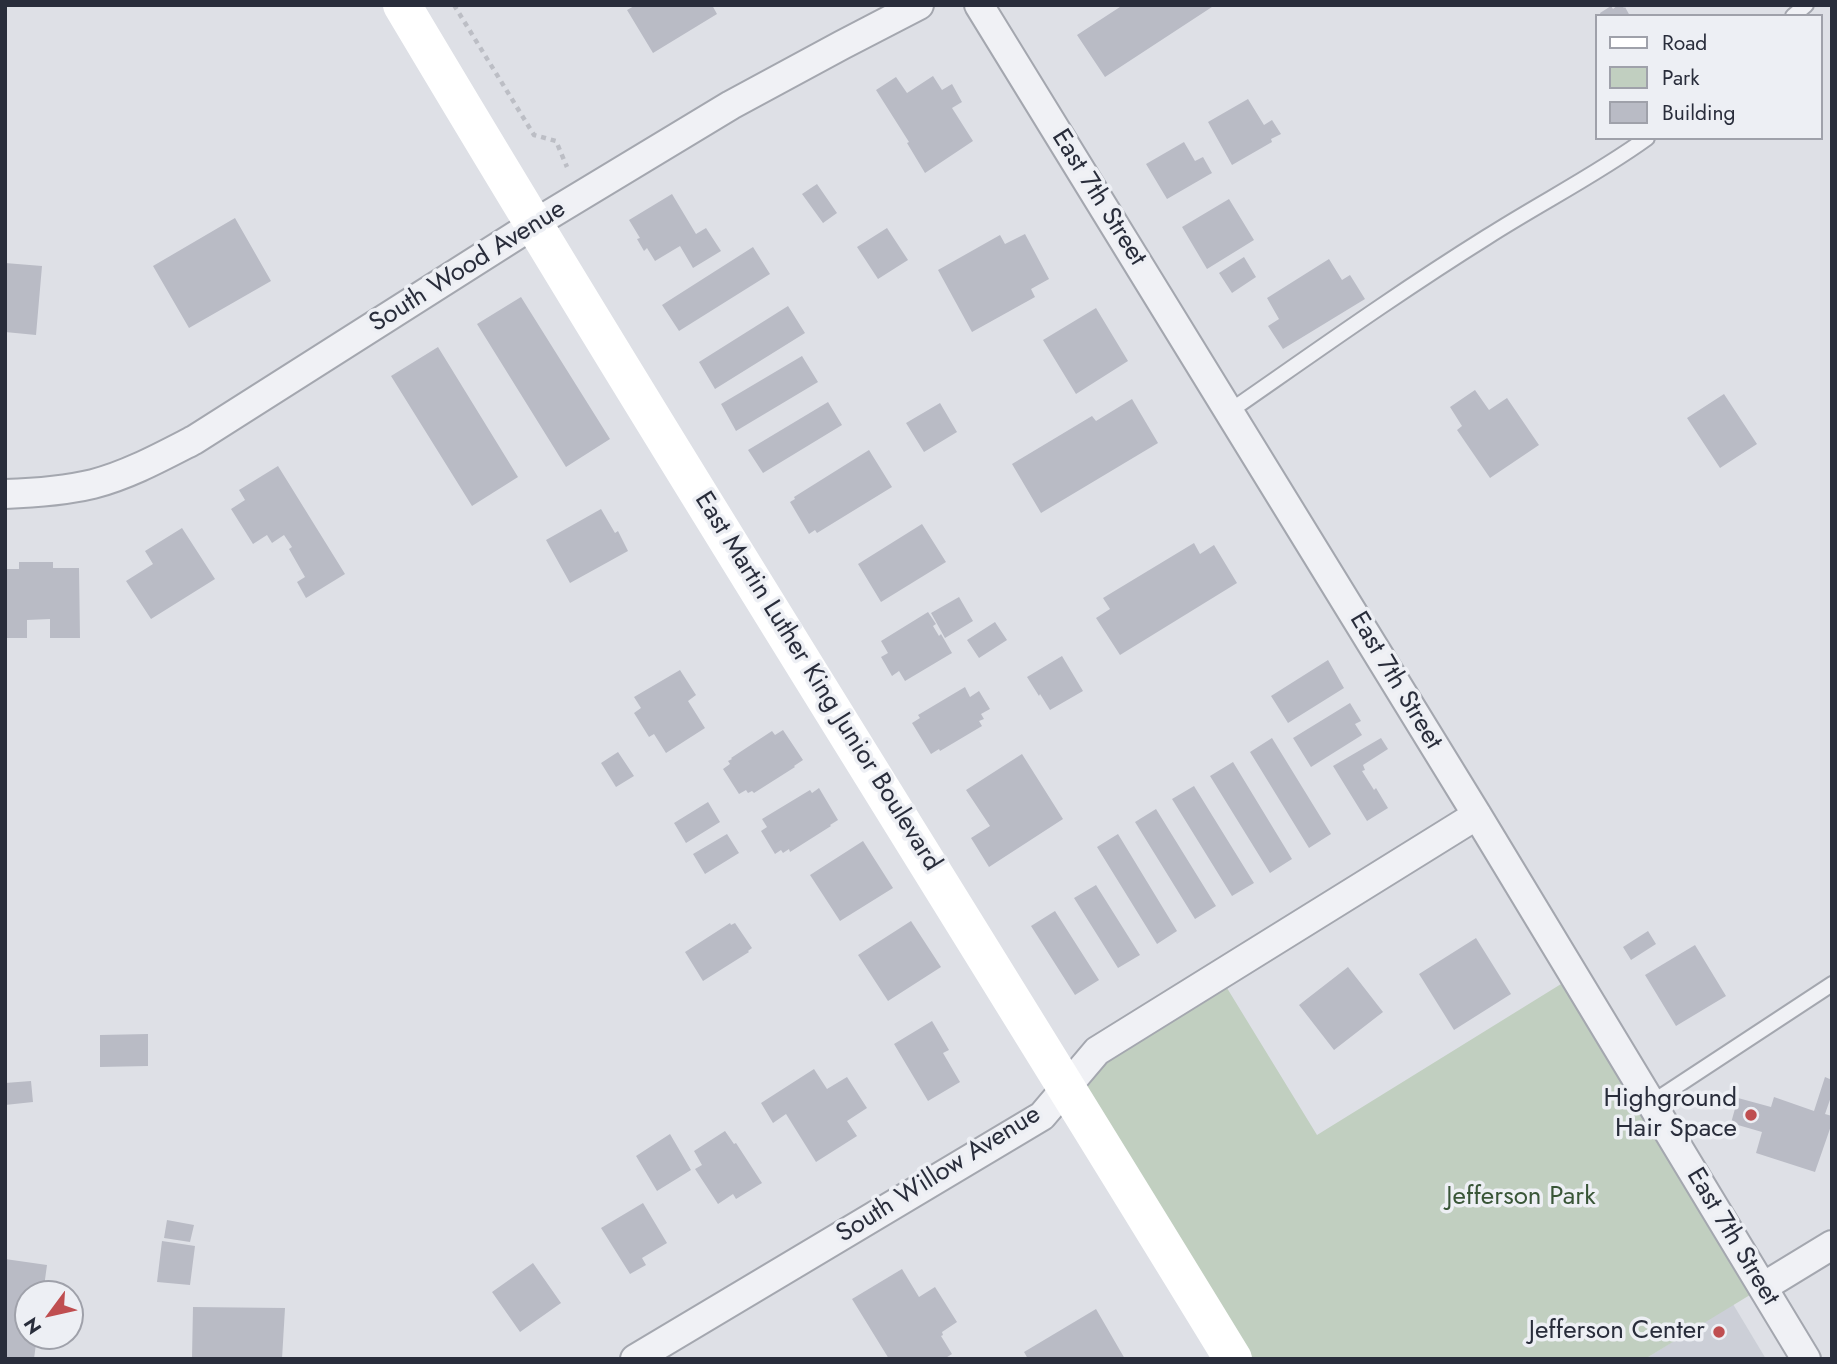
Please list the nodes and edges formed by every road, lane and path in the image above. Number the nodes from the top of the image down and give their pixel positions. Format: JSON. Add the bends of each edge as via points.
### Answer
{"nodes":[{"id":1,"x":402,"y":5,"type":"edge"},
{"id":2,"x":454,"y":5,"type":"edge"},
{"id":3,"x":919,"y":5,"type":"edge"},
{"id":4,"x":979,"y":5,"type":"edge"},
{"id":5,"x":1644,"y":140,"type":"edge"},
{"id":6,"x":579,"y":197,"type":"junction"},
{"id":7,"x":534,"y":225,"type":"junction"},
{"id":8,"x":1230,"y":411,"type":"junction"},
{"id":9,"x":5,"y":494,"type":"edge"},
{"id":10,"x":1477,"y":815,"type":"junction"},
{"id":11,"x":1832,"y":984,"type":"edge"},
{"id":12,"x":1067,"y":1087,"type":"junction"},
{"id":13,"x":1651,"y":1103,"type":"junction"},
{"id":14,"x":1832,"y":1245,"type":"edge"},
{"id":15,"x":1763,"y":1287,"type":"junction"},
{"id":16,"x":635,"y":1359,"type":"edge"},
{"id":17,"x":1233,"y":1359,"type":"edge"},
{"id":18,"x":1805,"y":1359,"type":"edge"}],
"edges":[{"from":1,"to":7,"type":"main road","name":"East Martin Luther King Junior Boulevard"},
{"from":2,"to":6,"type":"path","via":[[534,135],[556,141]]},
{"from":3,"to":6,"type":"street","name":"South Wood Avenue","via":[[731,105]]},
{"from":4,"to":8,"type":"street","name":"East 7th Street"},
{"from":5,"to":8,"type":"lane","via":[[1488,236]]},
{"from":6,"to":7,"type":"street","name":"South Wood Avenue"},
{"from":7,"to":9,"type":"street","name":"South Wood Avenue","via":[[170,453],[93,484]]},
{"from":7,"to":12,"type":"main road","name":"East Martin Luther King Junior Boulevard"},
{"from":8,"to":10,"type":"street","name":"East 7th Street"},
{"from":10,"to":12,"type":"street","name":"South Willow Avenue","via":[[1097,1051]]},
{"from":10,"to":13,"type":"street","name":"East 7th Street"},
{"from":11,"to":13,"type":"lane"},
{"from":12,"to":16,"type":"street","name":"South Willow Avenue","via":[[1042,1116]]},
{"from":12,"to":17,"type":"main road","name":"East Martin Luther King Junior Boulevard"},
{"from":13,"to":15,"type":"street","name":"East 7th Street"},
{"from":14,"to":15,"type":"street"},
{"from":15,"to":18,"type":"street","name":"East 7th Street"}]}
